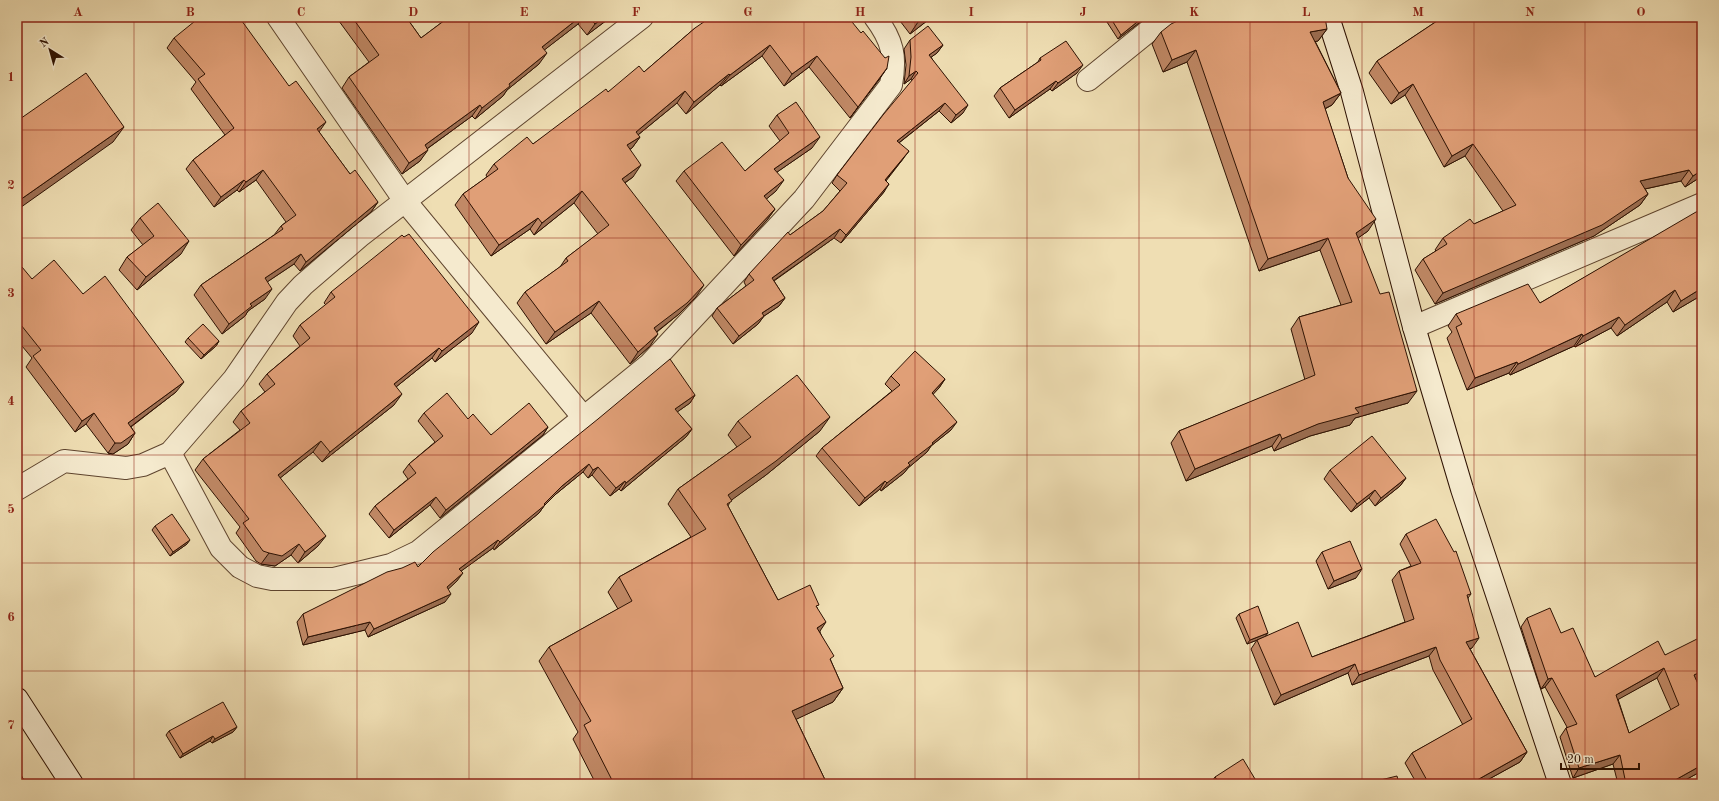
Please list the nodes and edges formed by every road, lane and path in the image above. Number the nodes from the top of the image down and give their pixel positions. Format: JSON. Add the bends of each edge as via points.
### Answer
{"nodes":[{"id":1,"x":278,"y":17,"type":"edge"},
{"id":2,"x":642,"y":17,"type":"edge"},
{"id":3,"x":875,"y":17,"type":"edge"},
{"id":4,"x":1176,"y":17,"type":"edge"},
{"id":5,"x":1328,"y":17,"type":"edge"},
{"id":6,"x":1088,"y":80,"type":"dead end"},
{"id":7,"x":405,"y":201,"type":"junction"},
{"id":8,"x":1702,"y":204,"type":"edge"},
{"id":9,"x":1414,"y":326,"type":"junction"},
{"id":10,"x":584,"y":418,"type":"junction"},
{"id":11,"x":170,"y":453,"type":"junction"},
{"id":12,"x":17,"y":489,"type":"edge"},
{"id":13,"x":17,"y":699,"type":"edge"},
{"id":14,"x":72,"y":784,"type":"edge"},
{"id":15,"x":1560,"y":784,"type":"edge"}],
"edges":[{"from":1,"to":7,"type":"street"},
{"from":2,"to":7,"type":"street"},
{"from":3,"to":10,"type":"street","via":[[887,33],[890,44],[894,69],[891,86],[804,199],[650,364]]},
{"from":4,"to":6,"type":"street","via":[[1156,25]]},
{"from":5,"to":9,"type":"street","via":[[1352,92]]},
{"from":7,"to":10,"type":"street"},
{"from":7,"to":11,"type":"street","via":[[361,235],[294,294],[234,379]]},
{"from":8,"to":9,"type":"street"},
{"from":9,"to":15,"type":"street","via":[[1462,489]]},
{"from":10,"to":11,"type":"street","via":[[418,552],[391,565],[334,579],[264,578],[240,567],[227,555],[213,535]]},
{"from":11,"to":12,"type":"street","via":[[142,465],[126,468],[64,461]]},
{"from":13,"to":14,"type":"street"}]}
